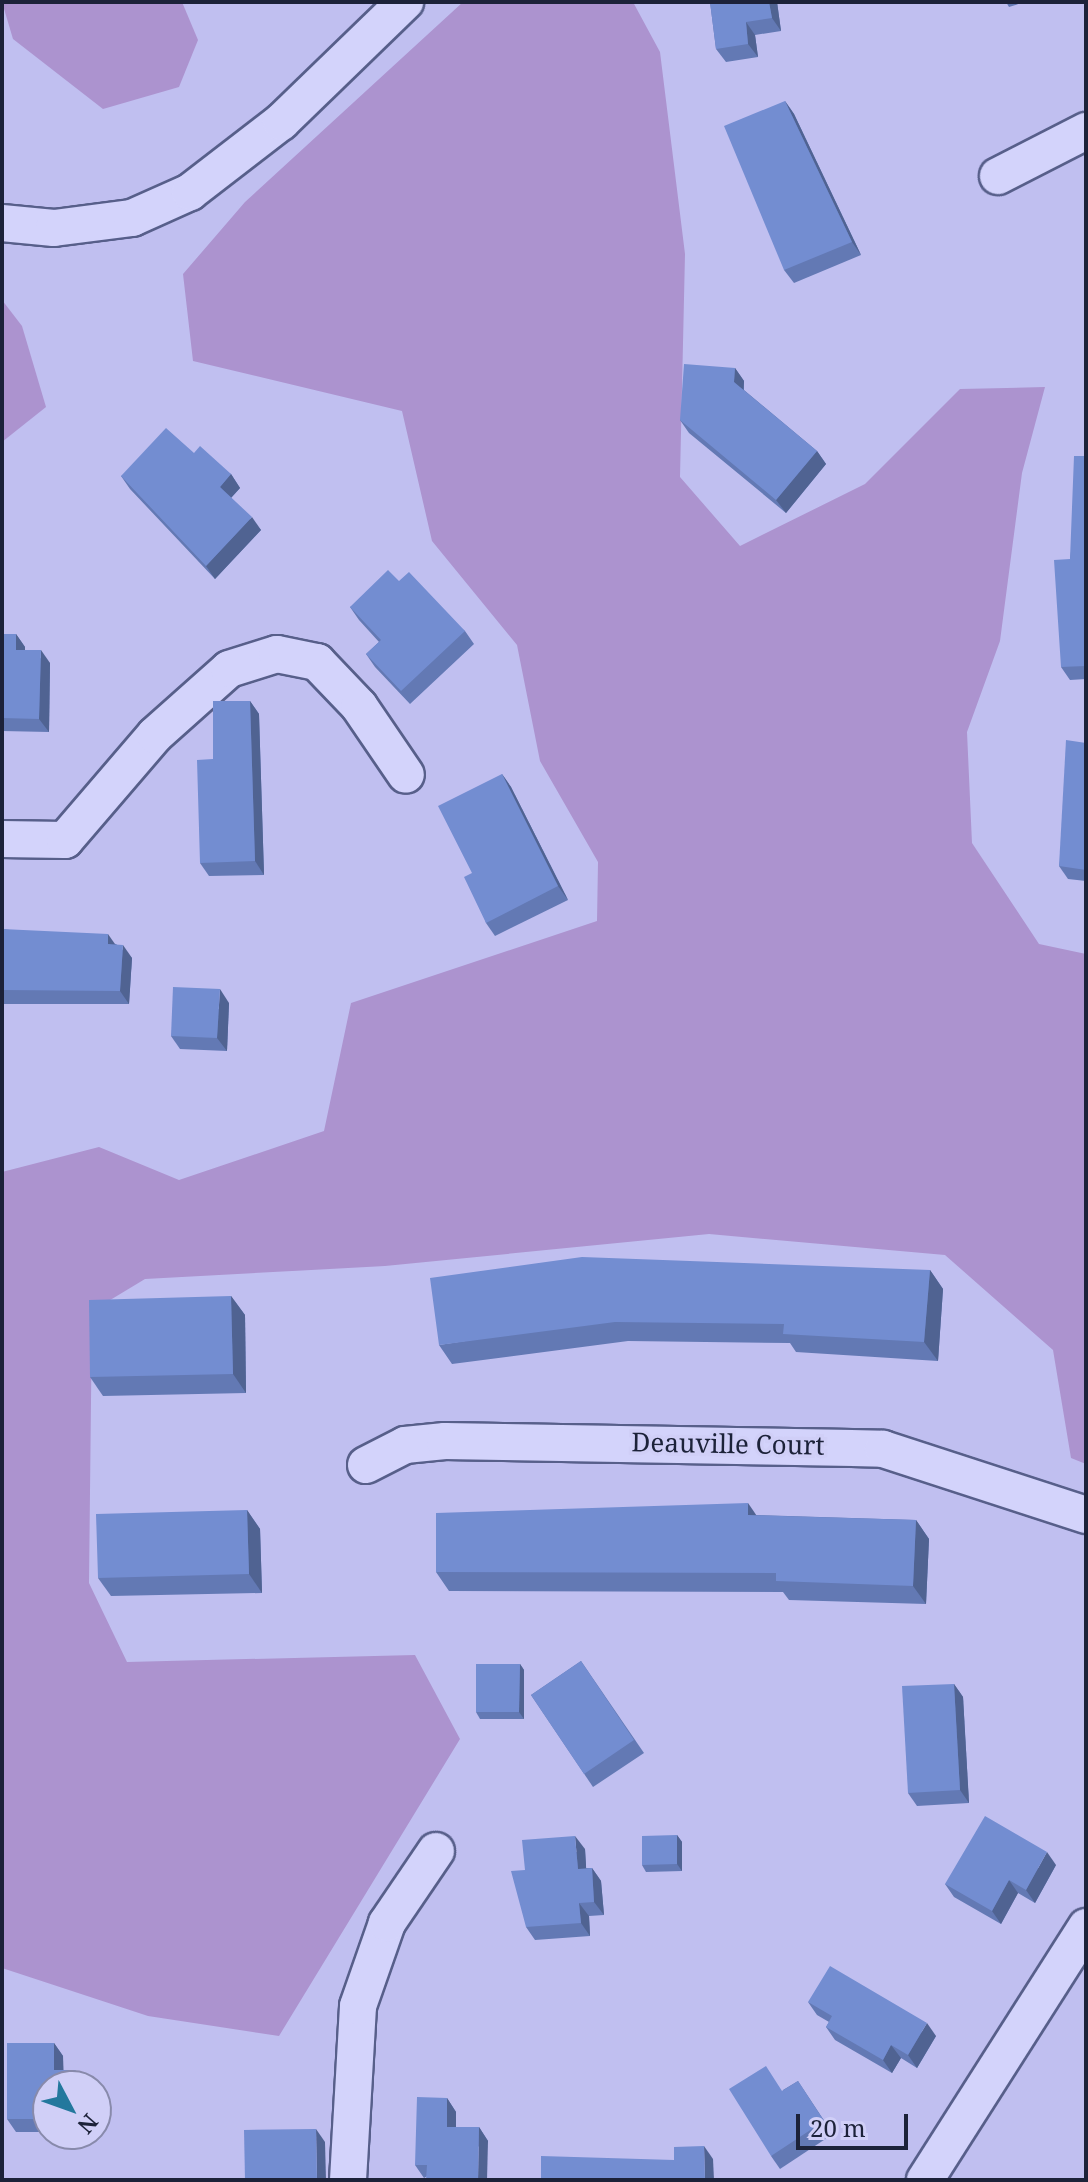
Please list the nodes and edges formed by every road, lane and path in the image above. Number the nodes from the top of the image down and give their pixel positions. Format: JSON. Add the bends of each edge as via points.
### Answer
{"nodes":[{"id":1,"x":405,"y":2,"type":"edge"},
{"id":2,"x":1086,"y":131,"type":"edge"},
{"id":3,"x":998,"y":176,"type":"dead end"},
{"id":4,"x":2,"y":223,"type":"edge"},
{"id":5,"x":406,"y":775,"type":"dead end"},
{"id":6,"x":2,"y":839,"type":"edge"},
{"id":7,"x":366,"y":1465,"type":"dead end"},
{"id":8,"x":1086,"y":1515,"type":"edge"},
{"id":9,"x":436,"y":1851,"type":"dead end"},
{"id":10,"x":1086,"y":1927,"type":"edge"},
{"id":11,"x":348,"y":2180,"type":"edge"},
{"id":12,"x":925,"y":2180,"type":"edge"}],
"edges":[{"from":1,"to":4,"type":"street","via":[[281,122],[190,192],[132,218],[54,228]]},
{"from":2,"to":3,"type":"street"},
{"from":5,"to":6,"type":"street","via":[[359,706],[317,662],[277,654],[229,669],[155,735],[65,840]]},
{"from":7,"to":8,"type":"street","name":"Deauville Court","via":[[405,1445],[445,1441],[883,1449]]},
{"from":9,"to":11,"type":"street","via":[[387,1923],[358,2006]]},
{"from":10,"to":12,"type":"street"}]}
